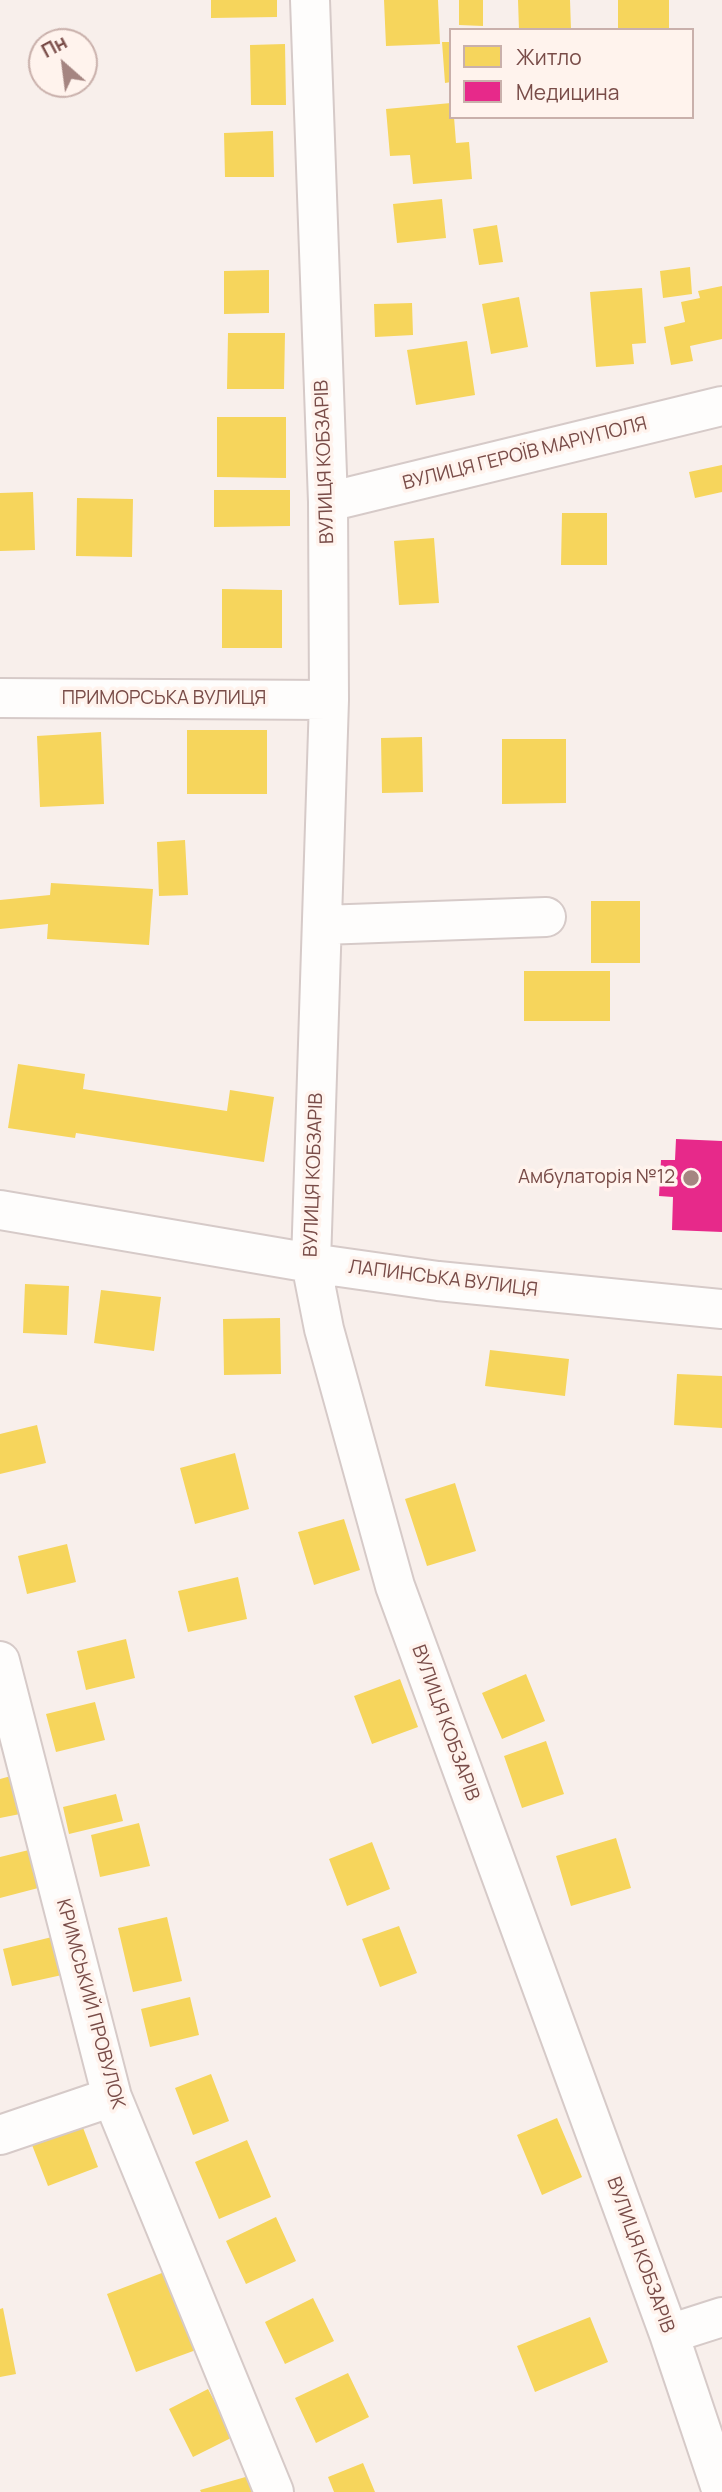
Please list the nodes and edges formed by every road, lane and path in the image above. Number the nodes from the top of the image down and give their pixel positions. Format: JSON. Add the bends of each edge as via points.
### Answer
{"nodes":[{"id":1,"x":310,"y":0,"type":"edge"},
{"id":2,"x":722,"y":406,"type":"edge"},
{"id":3,"x":328,"y":502,"type":"junction"},
{"id":4,"x":0,"y":698,"type":"edge"},
{"id":5,"x":329,"y":700,"type":"junction"},
{"id":6,"x":546,"y":916,"type":"dead end"},
{"id":7,"x":322,"y":925,"type":"junction"},
{"id":8,"x":0,"y":1210,"type":"edge"},
{"id":9,"x":311,"y":1263,"type":"junction"},
{"id":10,"x":722,"y":1308,"type":"edge"},
{"id":11,"x":0,"y":1661,"type":"edge"},
{"id":12,"x":112,"y":2097,"type":"junction"},
{"id":13,"x":0,"y":2135,"type":"edge"},
{"id":14,"x":722,"y":2317,"type":"edge"},
{"id":15,"x":670,"y":2334,"type":"junction"},
{"id":16,"x":274,"y":2492,"type":"edge"},
{"id":17,"x":722,"y":2492,"type":"edge"}],
"edges":[{"from":1,"to":3,"type":"street","name":"ВУЛИЦЯ КОБЗАРІВ"},
{"from":2,"to":3,"type":"street","name":"ВУЛИЦЯ ГЕРОЇВ МАРІУПОЛЯ"},
{"from":3,"to":5,"type":"street","name":"ВУЛИЦЯ КОБЗАРІВ"},
{"from":4,"to":5,"type":"street","name":"ПРИМОРСЬКА ВУЛИЦЯ"},
{"from":5,"to":7,"type":"street","name":"ВУЛИЦЯ КОБЗАРІВ"},
{"from":6,"to":7,"type":"street"},
{"from":7,"to":9,"type":"street","name":"ВУЛИЦЯ КОБЗАРІВ"},
{"from":8,"to":9,"type":"street","name":"ЛАПИНСЬКА ВУЛИЦЯ"},
{"from":9,"to":10,"type":"street","name":"ЛАПИНСЬКА ВУЛИЦЯ","via":[[438,1281]]},
{"from":9,"to":15,"type":"street","name":"ВУЛИЦЯ КОБЗАРІВ","via":[[324,1329],[395,1586]]},
{"from":11,"to":12,"type":"street","name":"КРИМСЬКИЙ ПРОВУЛОК"},
{"from":12,"to":13,"type":"street"},
{"from":12,"to":16,"type":"street","name":"КРИМСЬКИЙ ПРОВУЛОК"},
{"from":14,"to":15,"type":"street"},
{"from":15,"to":17,"type":"street","name":"ВУЛИЦЯ КОБЗАРІВ"}]}
